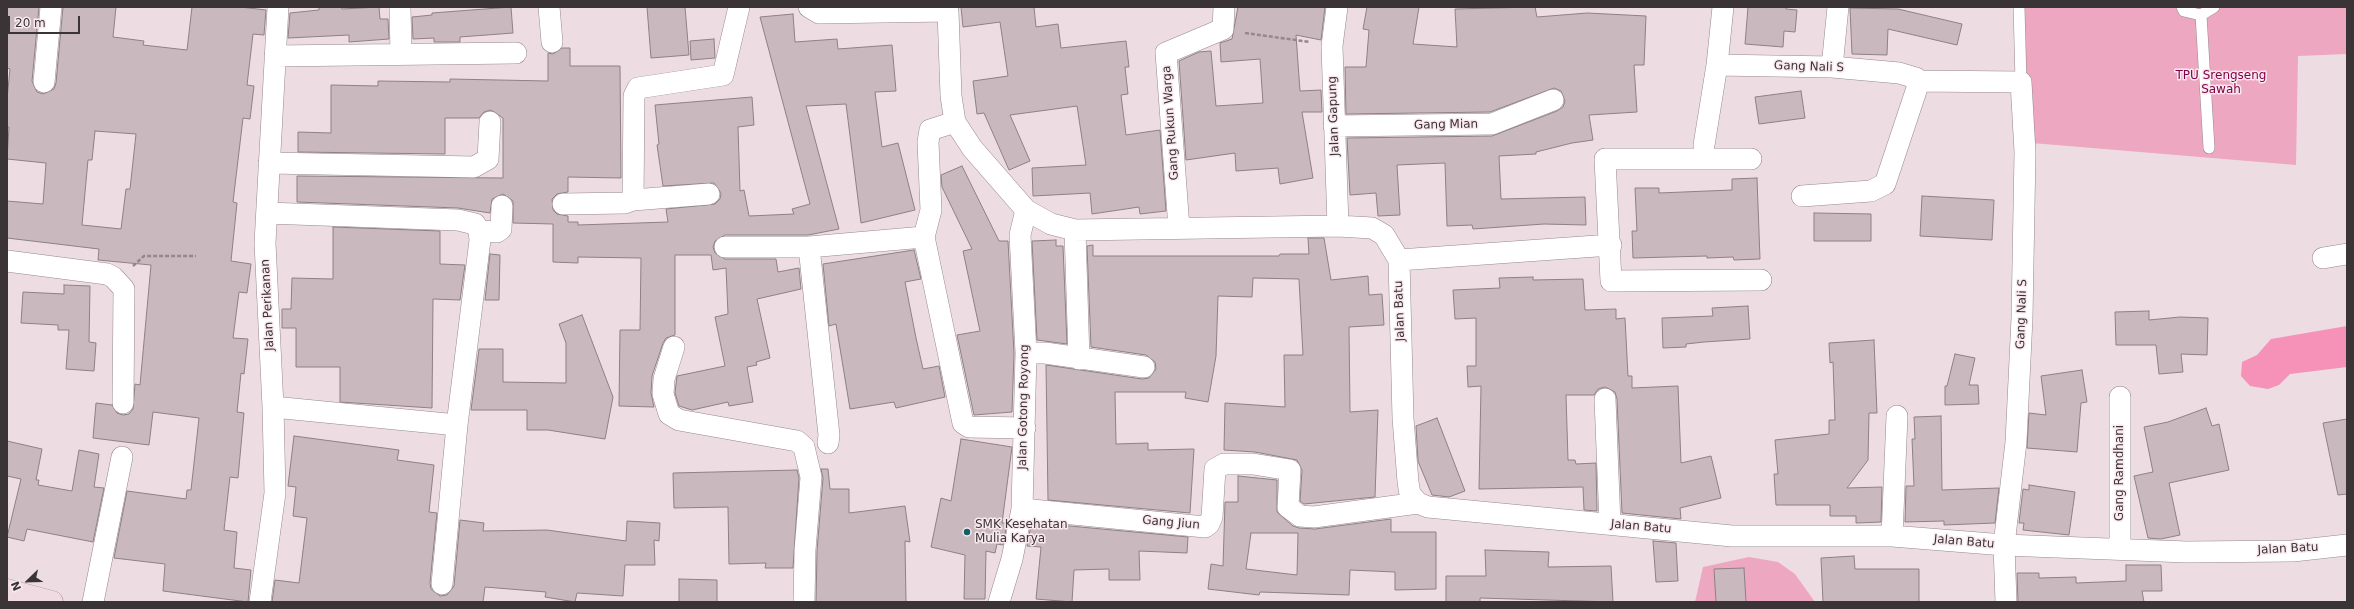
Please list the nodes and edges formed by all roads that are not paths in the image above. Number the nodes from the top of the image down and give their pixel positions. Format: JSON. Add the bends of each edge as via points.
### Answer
{"nodes":[{"id":1,"x":50,"y":7,"type":"edge"},
{"id":2,"x":278,"y":7,"type":"edge"},
{"id":3,"x":400,"y":7,"type":"edge"},
{"id":4,"x":549,"y":7,"type":"edge"},
{"id":5,"x":739,"y":7,"type":"edge"},
{"id":6,"x":809,"y":7,"type":"edge"},
{"id":7,"x":1224,"y":7,"type":"edge"},
{"id":8,"x":1337,"y":7,"type":"edge"},
{"id":9,"x":1723,"y":7,"type":"edge"},
{"id":10,"x":1838,"y":7,"type":"edge"},
{"id":11,"x":2019,"y":7,"type":"edge"},
{"id":12,"x":2182,"y":7,"type":"edge"},
{"id":13,"x":2214,"y":7,"type":"edge"},
{"id":14,"x":948,"y":9,"type":"edge"},
{"id":15,"x":2201,"y":15,"type":"junction"},
{"id":16,"x":552,"y":42,"type":"dead end"},
{"id":17,"x":516,"y":52,"type":"dead end"},
{"id":18,"x":401,"y":54,"type":"junction"},
{"id":19,"x":275,"y":56,"type":"junction"},
{"id":20,"x":1717,"y":65,"type":"junction"},
{"id":21,"x":1832,"y":67,"type":"junction"},
{"id":22,"x":1917,"y":81,"type":"junction"},
{"id":23,"x":44,"y":82,"type":"dead end"},
{"id":24,"x":2021,"y":82,"type":"junction"},
{"id":25,"x":1553,"y":100,"type":"dead end"},
{"id":26,"x":490,"y":122,"type":"dead end"},
{"id":27,"x":955,"y":122,"type":"junction"},
{"id":28,"x":1334,"y":126,"type":"junction"},
{"id":29,"x":1704,"y":145,"type":"dead end"},
{"id":30,"x":2209,"y":148,"type":"dead end"},
{"id":31,"x":1751,"y":159,"type":"dead end"},
{"id":32,"x":269,"y":163,"type":"junction"},
{"id":33,"x":710,"y":194,"type":"dead end"},
{"id":34,"x":1802,"y":196,"type":"dead end"},
{"id":35,"x":634,"y":200,"type":"junction"},
{"id":36,"x":563,"y":204,"type":"dead end"},
{"id":37,"x":502,"y":206,"type":"dead end"},
{"id":38,"x":1026,"y":210,"type":"junction"},
{"id":39,"x":267,"y":213,"type":"junction"},
{"id":40,"x":1338,"y":226,"type":"junction"},
{"id":41,"x":1178,"y":228,"type":"junction"},
{"id":42,"x":1075,"y":230,"type":"junction"},
{"id":43,"x":479,"y":231,"type":"junction"},
{"id":44,"x":924,"y":238,"type":"junction"},
{"id":45,"x":1611,"y":245,"type":"junction"},
{"id":46,"x":725,"y":247,"type":"dead end"},
{"id":47,"x":809,"y":247,"type":"junction"},
{"id":48,"x":2347,"y":254,"type":"edge"},
{"id":49,"x":2323,"y":258,"type":"dead end"},
{"id":50,"x":1399,"y":260,"type":"junction"},
{"id":51,"x":7,"y":261,"type":"edge"},
{"id":52,"x":1761,"y":280,"type":"dead end"},
{"id":53,"x":674,"y":347,"type":"dead end"},
{"id":54,"x":1026,"y":353,"type":"junction"},
{"id":55,"x":1080,"y":359,"type":"junction"},
{"id":56,"x":1144,"y":367,"type":"dead end"},
{"id":57,"x":2120,"y":397,"type":"dead end"},
{"id":58,"x":1605,"y":399,"type":"dead end"},
{"id":59,"x":123,"y":403,"type":"dead end"},
{"id":60,"x":273,"y":407,"type":"junction"},
{"id":61,"x":1897,"y":416,"type":"dead end"},
{"id":62,"x":457,"y":425,"type":"junction"},
{"id":63,"x":1025,"y":428,"type":"junction"},
{"id":64,"x":828,"y":443,"type":"dead end"},
{"id":65,"x":122,"y":457,"type":"dead end"},
{"id":66,"x":1418,"y":503,"type":"junction"},
{"id":67,"x":1022,"y":509,"type":"junction"},
{"id":68,"x":1610,"y":524,"type":"junction"},
{"id":69,"x":1892,"y":536,"type":"junction"},
{"id":70,"x":2004,"y":545,"type":"junction"},
{"id":71,"x":2347,"y":545,"type":"edge"},
{"id":72,"x":2120,"y":548,"type":"junction"},
{"id":73,"x":442,"y":584,"type":"dead end"},
{"id":74,"x":7,"y":590,"type":"edge"},
{"id":75,"x":52,"y":602,"type":"edge"},
{"id":76,"x":92,"y":602,"type":"edge"},
{"id":77,"x":260,"y":602,"type":"edge"},
{"id":78,"x":804,"y":602,"type":"edge"},
{"id":79,"x":999,"y":602,"type":"edge"},
{"id":80,"x":2006,"y":602,"type":"edge"}],
"edges":[{"from":1,"to":23,"type":"street"},
{"from":2,"to":19,"type":"street","name":"Jalan Perikanan"},
{"from":3,"to":18,"type":"street"},
{"from":4,"to":16,"type":"street"},
{"from":5,"to":35,"type":"street","via":[[723,75],[638,88],[634,96]]},
{"from":6,"to":14,"type":"street","via":[[819,13]]},
{"from":7,"to":41,"type":"street","name":"Gang Rukun Warga","via":[[1223,29],[1166,53]]},
{"from":8,"to":28,"type":"street","name":"Jalan Gapung","via":[[1332,46]]},
{"from":9,"to":20,"type":"street"},
{"from":10,"to":21,"type":"street"},
{"from":11,"to":24,"type":"lane"},
{"from":12,"to":15,"type":"lane","via":[[2184,11]]},
{"from":13,"to":15,"type":"lane"},
{"from":14,"to":27,"type":"street","via":[[951,96]]},
{"from":15,"to":30,"type":"lane"},
{"from":17,"to":18,"type":"street"},
{"from":18,"to":19,"type":"street"},
{"from":19,"to":32,"type":"street","name":"Jalan Perikanan"},
{"from":20,"to":21,"type":"street","name":"Gang Nali S"},
{"from":20,"to":29,"type":"street"},
{"from":21,"to":22,"type":"street","name":"Gang Nali S","via":[[1899,73],[1914,76]]},
{"from":22,"to":24,"type":"street"},
{"from":22,"to":34,"type":"street","via":[[1917,88],[1885,184],[1871,191]]},
{"from":24,"to":70,"type":"street","name":"Gang Nali S","via":[[2025,152],[2022,318],[2016,442]]},
{"from":25,"to":28,"type":"street","name":"Gang Mian","via":[[1492,124]]},
{"from":26,"to":32,"type":"street","via":[[488,158],[474,167]]},
{"from":27,"to":38,"type":"street","name":"Jalan Batu","via":[[972,148]]},
{"from":27,"to":44,"type":"street","via":[[930,130],[928,142],[931,210]]},
{"from":28,"to":40,"type":"street","name":"Jalan Gapung"},
{"from":31,"to":45,"type":"street","via":[[1605,160]]},
{"from":32,"to":39,"type":"street","name":"Jalan Perikanan"},
{"from":33,"to":35,"type":"street"},
{"from":35,"to":36,"type":"street","via":[[625,203]]},
{"from":37,"to":43,"type":"street","via":[[501,229],[497,232]]},
{"from":38,"to":42,"type":"street","name":"Jalan Batu","via":[[1051,224]]},
{"from":38,"to":54,"type":"street","name":"Jalan Gotong Royong","via":[[1020,235]]},
{"from":39,"to":43,"type":"street","via":[[458,220],[475,224]]},
{"from":39,"to":60,"type":"street","name":"Jalan Perikanan","via":[[265,243]]},
{"from":40,"to":41,"type":"street","name":"Jalan Batu"},
{"from":40,"to":50,"type":"street","name":"Jalan Batu","via":[[1372,228],[1384,235]]},
{"from":41,"to":42,"type":"street","name":"Jalan Batu"},
{"from":42,"to":55,"type":"street"},
{"from":43,"to":62,"type":"street","via":[[480,240]]},
{"from":44,"to":47,"type":"street"},
{"from":44,"to":63,"type":"street","via":[[963,423],[969,427]]},
{"from":45,"to":50,"type":"street"},
{"from":45,"to":52,"type":"street","via":[[1611,281]]},
{"from":46,"to":47,"type":"street"},
{"from":47,"to":64,"type":"street"},
{"from":48,"to":49,"type":"street"},
{"from":50,"to":66,"type":"street","name":"Jalan Batu","via":[[1403,418],[1408,482],[1410,494]]},
{"from":51,"to":59,"type":"street","via":[[107,274],[113,276],[124,289]]},
{"from":53,"to":78,"type":"street","via":[[664,379],[663,394],[669,414],[679,420],[796,441],[804,447],[811,477]]},
{"from":54,"to":55,"type":"street","via":[[1046,353]]},
{"from":54,"to":63,"type":"street","name":"Jalan Gotong Royong"},
{"from":55,"to":56,"type":"street"},
{"from":57,"to":72,"type":"street","name":"Gang Ramdhani"},
{"from":58,"to":68,"type":"street"},
{"from":60,"to":62,"type":"street"},
{"from":60,"to":77,"type":"street","name":"Jalan Perikanan","via":[[275,493]]},
{"from":61,"to":69,"type":"street"},
{"from":62,"to":73,"type":"street"},
{"from":63,"to":67,"type":"street","name":"Jalan Gotong Royong"},
{"from":65,"to":76,"type":"street"},
{"from":66,"to":67,"type":"street","name":"Gang Jiun","via":[[1314,517],[1300,516],[1288,507],[1290,470],[1224,464],[1215,469],[1212,517],[1205,527]]},
{"from":66,"to":68,"type":"street","name":"Jalan Batu","via":[[1428,507]]},
{"from":67,"to":79,"type":"street","name":"Jalan Gotong Royong","via":[[1012,559]]},
{"from":68,"to":69,"type":"street","name":"Jalan Batu","via":[[1732,536]]},
{"from":69,"to":70,"type":"street","name":"Jalan Batu"},
{"from":70,"to":72,"type":"street","name":"Jalan Batu"},
{"from":70,"to":80,"type":"street","name":"Gang Nali S"},
{"from":71,"to":72,"type":"street","name":"Jalan Batu","via":[[2293,551],[2187,552]]},
{"from":74,"to":75,"type":"main road"}]}
